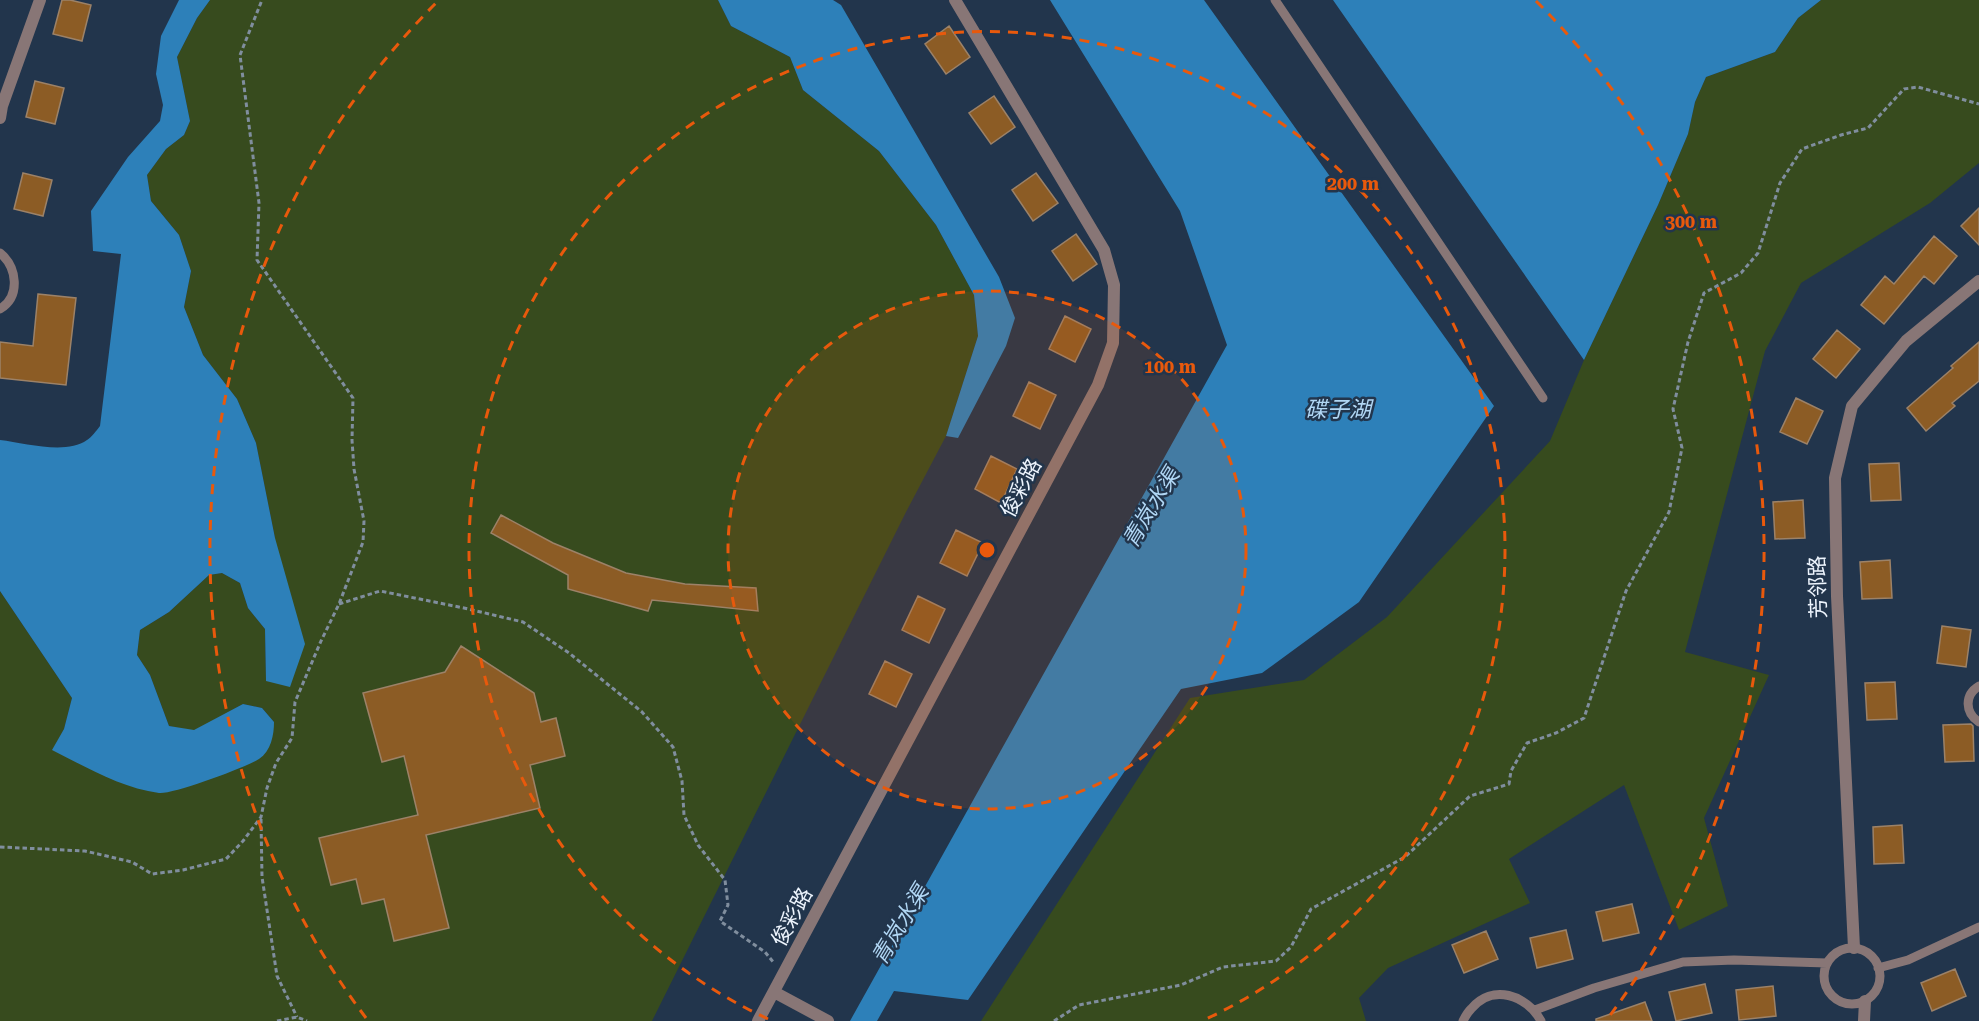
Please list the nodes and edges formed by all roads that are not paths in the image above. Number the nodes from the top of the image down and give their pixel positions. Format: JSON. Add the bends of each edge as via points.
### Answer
{"nodes":[{"id":1,"x":40,"y":0,"type":"edge"},
{"id":2,"x":955,"y":0,"type":"edge"},
{"id":3,"x":1275,"y":0,"type":"edge"},
{"id":4,"x":0,"y":118,"type":"edge"},
{"id":5,"x":0,"y":253,"type":"edge"},
{"id":6,"x":1979,"y":281,"type":"edge"},
{"id":7,"x":0,"y":309,"type":"edge"},
{"id":8,"x":1543,"y":399,"type":"dead end"},
{"id":9,"x":1979,"y":686,"type":"edge"},
{"id":10,"x":1979,"y":722,"type":"edge"},
{"id":11,"x":1979,"y":927,"type":"edge"},
{"id":12,"x":1854,"y":948,"type":"junction"},
{"id":13,"x":1827,"y":963,"type":"junction"},
{"id":14,"x":1878,"y":968,"type":"junction"},
{"id":15,"x":774,"y":992,"type":"junction"},
{"id":16,"x":1865,"y":1001,"type":"junction"},
{"id":17,"x":1535,"y":1010,"type":"junction"},
{"id":18,"x":758,"y":1021,"type":"edge"},
{"id":19,"x":828,"y":1021,"type":"edge"},
{"id":20,"x":1463,"y":1021,"type":"edge"},
{"id":21,"x":1541,"y":1021,"type":"edge"},
{"id":22,"x":1864,"y":1021,"type":"edge"}],
"edges":[{"from":1,"to":4,"type":"street"},
{"from":2,"to":15,"type":"street","name":"俊彩路","via":[[1104,250],[1114,285],[1113,343],[1098,385]]},
{"from":3,"to":8,"type":"lane"},
{"from":5,"to":7,"type":"lane","via":[[15,277],[11,296]]},
{"from":6,"to":12,"type":"street","name":"芳邻路","via":[[1906,341],[1851,406],[1835,478]]},
{"from":9,"to":10,"type":"lane","via":[[1970,694],[1967,704]]},
{"from":11,"to":14,"type":"lane","via":[[1908,960]]},
{"from":12,"to":13,"type":"lane","via":[[1839,951]]},
{"from":12,"to":14,"type":"lane","via":[[1865,951]]},
{"from":13,"to":16,"type":"lane","via":[[1824,979],[1832,996],[1841,1002]]},
{"from":13,"to":17,"type":"lane","via":[[1683,962]]},
{"from":14,"to":16,"type":"lane","via":[[1878,987]]},
{"from":15,"to":18,"type":"street","name":"俊彩路"},
{"from":15,"to":19,"type":"street"},
{"from":16,"to":22,"type":"street"},
{"from":17,"to":20,"type":"lane","via":[[1524,1000],[1493,995],[1470,1009]]},
{"from":17,"to":21,"type":"lane"}]}
